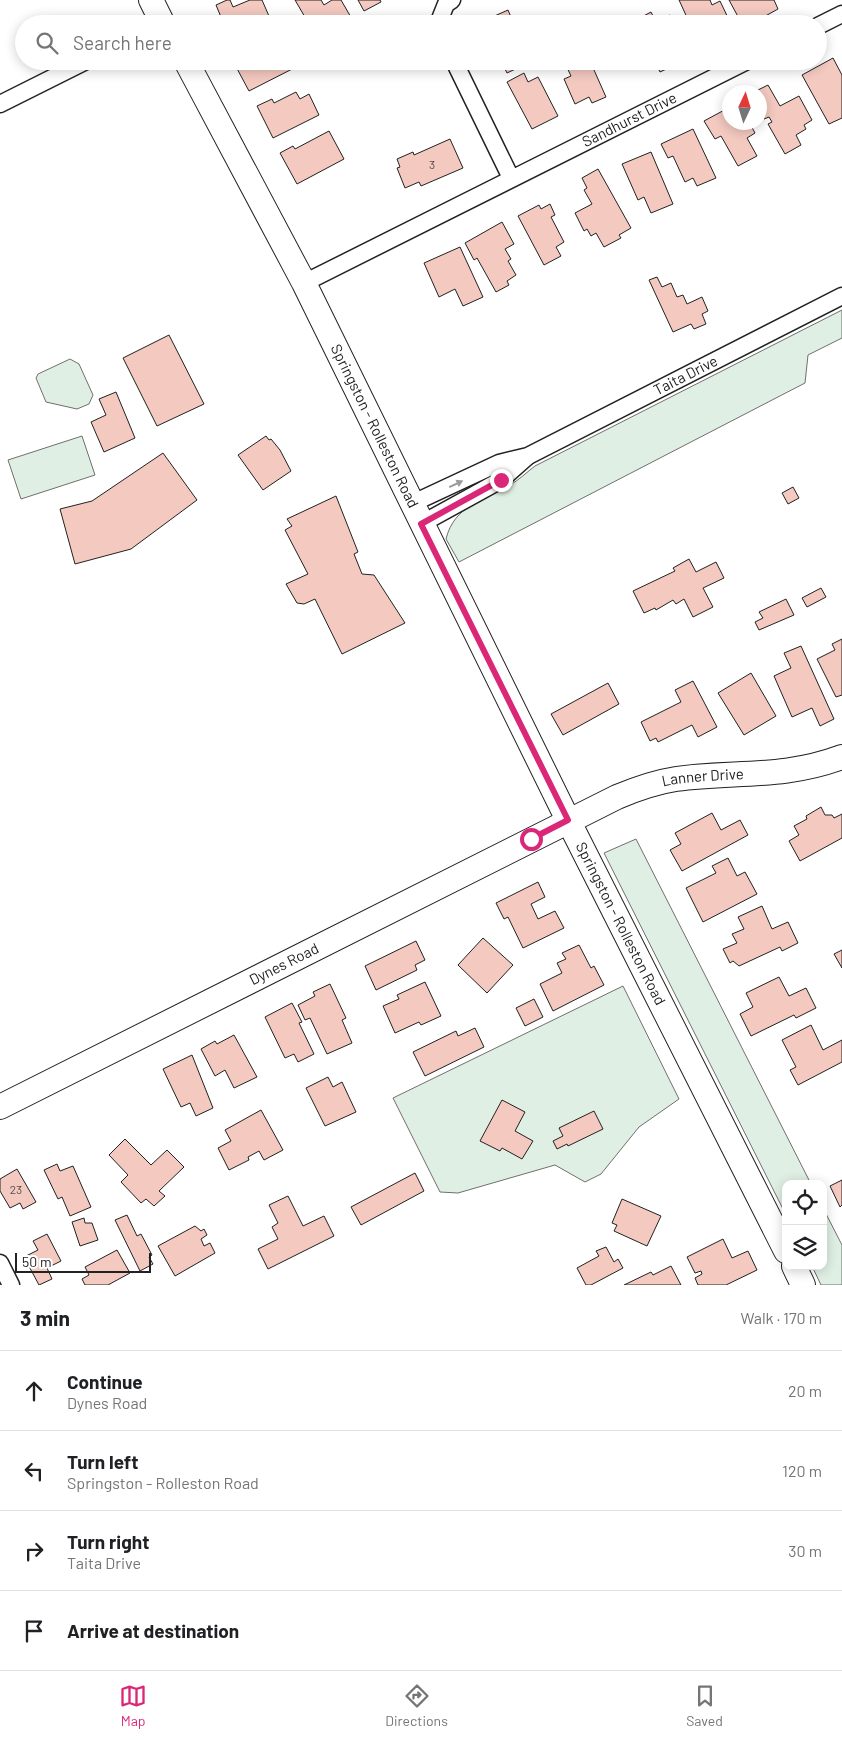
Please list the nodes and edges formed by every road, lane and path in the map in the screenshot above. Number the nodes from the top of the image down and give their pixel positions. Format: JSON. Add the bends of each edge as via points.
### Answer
{"nodes":[{"id":1,"x":151,"y":0,"type":"edge"},
{"id":2,"x":452,"y":0,"type":"edge"},
{"id":3,"x":842,"y":14,"type":"edge"},
{"id":4,"x":158,"y":15,"type":"edge"},
{"id":5,"x":442,"y":15,"type":"edge"},
{"id":6,"x":827,"y":22,"type":"edge"},
{"id":7,"x":68,"y":70,"type":"edge"},
{"id":8,"x":191,"y":70,"type":"edge"},
{"id":9,"x":458,"y":70,"type":"edge"},
{"id":10,"x":729,"y":70,"type":"edge"},
{"id":11,"x":0,"y":104,"type":"edge"},
{"id":12,"x":511,"y":178,"type":"junction"},
{"id":13,"x":304,"y":283,"type":"junction"},
{"id":14,"x":842,"y":296,"type":"edge"},
{"id":15,"x":528,"y":456,"type":"junction"},
{"id":16,"x":416,"y":514,"type":"junction"},
{"id":17,"x":842,"y":757,"type":"edge"},
{"id":18,"x":568,"y":820,"type":"junction"},
{"id":19,"x":0,"y":1107,"type":"edge"},
{"id":20,"x":782,"y":1243,"type":"edge"},
{"id":21,"x":0,"y":1263,"type":"edge"},
{"id":22,"x":796,"y":1270,"type":"edge"},
{"id":23,"x":11,"y":1285,"type":"edge"},
{"id":24,"x":803,"y":1285,"type":"edge"}],
"edges":[{"from":1,"to":4,"type":"main road"},
{"from":2,"to":5,"type":"street","via":[[446,4]]},
{"from":3,"to":6,"type":"street"},
{"from":7,"to":11,"type":"street"},
{"from":8,"to":13,"type":"main road","name":"Springston - Rolleston Road"},
{"from":9,"to":12,"type":"street"},
{"from":10,"to":12,"type":"street","name":"Sandhurst Drive"},
{"from":12,"to":13,"type":"street","name":"Sandhurst Drive"},
{"from":13,"to":16,"type":"main road","name":"Springston - Rolleston Road"},
{"from":14,"to":15,"type":"street","name":"Taita Drive"},
{"from":16,"to":15,"type":"street","name":"Taita Drive","one_way":true,"via":[[499,463]]},
{"from":15,"to":16,"type":"street","name":"Taita Drive","via":[[501,480]]},
{"from":16,"to":18,"type":"main road","name":"Springston - Rolleston Road"},
{"from":17,"to":18,"type":"main road","name":"Lanner Drive","via":[[777,773],[673,780],[617,796]]},
{"from":18,"to":19,"type":"main road","name":"Dynes Road"},
{"from":18,"to":20,"type":"main road","name":"Springston - Rolleston Road"},
{"from":21,"to":23,"type":"street"},
{"from":22,"to":24,"type":"main road"}]}
